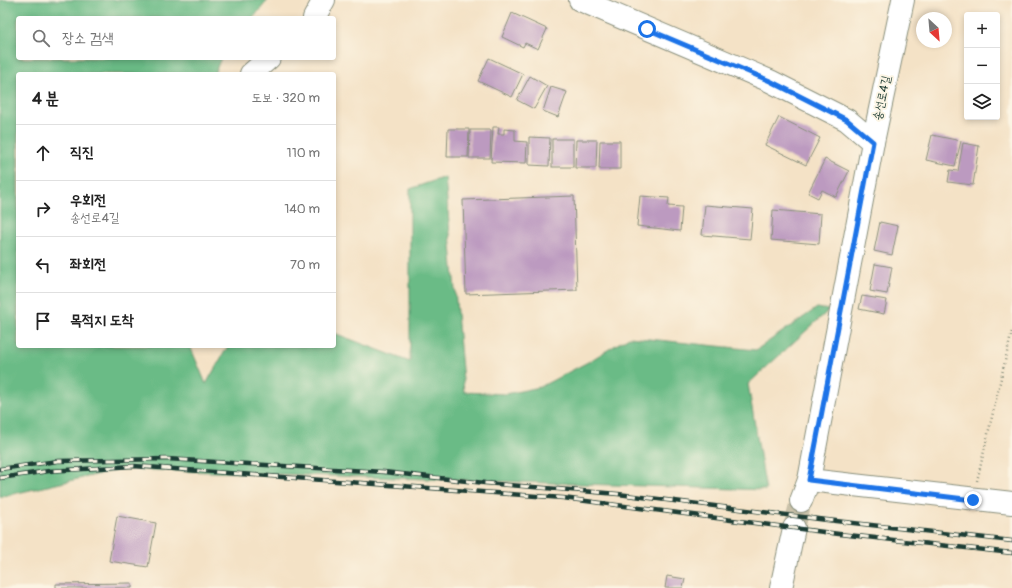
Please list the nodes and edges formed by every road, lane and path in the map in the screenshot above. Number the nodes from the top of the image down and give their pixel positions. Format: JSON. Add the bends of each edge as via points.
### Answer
{"nodes":[{"id":1,"x":324,"y":0,"type":"edge"},
{"id":2,"x":580,"y":0,"type":"edge"},
{"id":3,"x":903,"y":0,"type":"edge"},
{"id":4,"x":315,"y":16,"type":"edge"},
{"id":5,"x":267,"y":60,"type":"edge"},
{"id":6,"x":253,"y":72,"type":"edge"},
{"id":7,"x":873,"y":142,"type":"junction"},
{"id":8,"x":1012,"y":331,"type":"edge"},
{"id":9,"x":809,"y":480,"type":"junction"},
{"id":10,"x":973,"y":500,"type":"junction"},
{"id":11,"x":801,"y":501,"type":"tunnel mouth"},
{"id":12,"x":1012,"y":503,"type":"edge"},
{"id":13,"x":794,"y":528,"type":"tunnel mouth"},
{"id":14,"x":781,"y":588,"type":"edge"}],
"edges":[{"from":1,"to":4,"type":"lane"},
{"from":2,"to":7,"type":"lane","via":[[770,81],[847,120]]},
{"from":3,"to":7,"type":"lane","name":"송선로4길"},
{"from":5,"to":6,"type":"lane"},
{"from":7,"to":9,"type":"lane","name":"송선로4길"},
{"from":8,"to":10,"type":"path"},
{"from":9,"to":10,"type":"lane"},
{"from":9,"to":11,"type":"lane","name":"송선로4길"},
{"from":10,"to":12,"type":"lane"},
{"from":13,"to":14,"type":"lane"}]}
